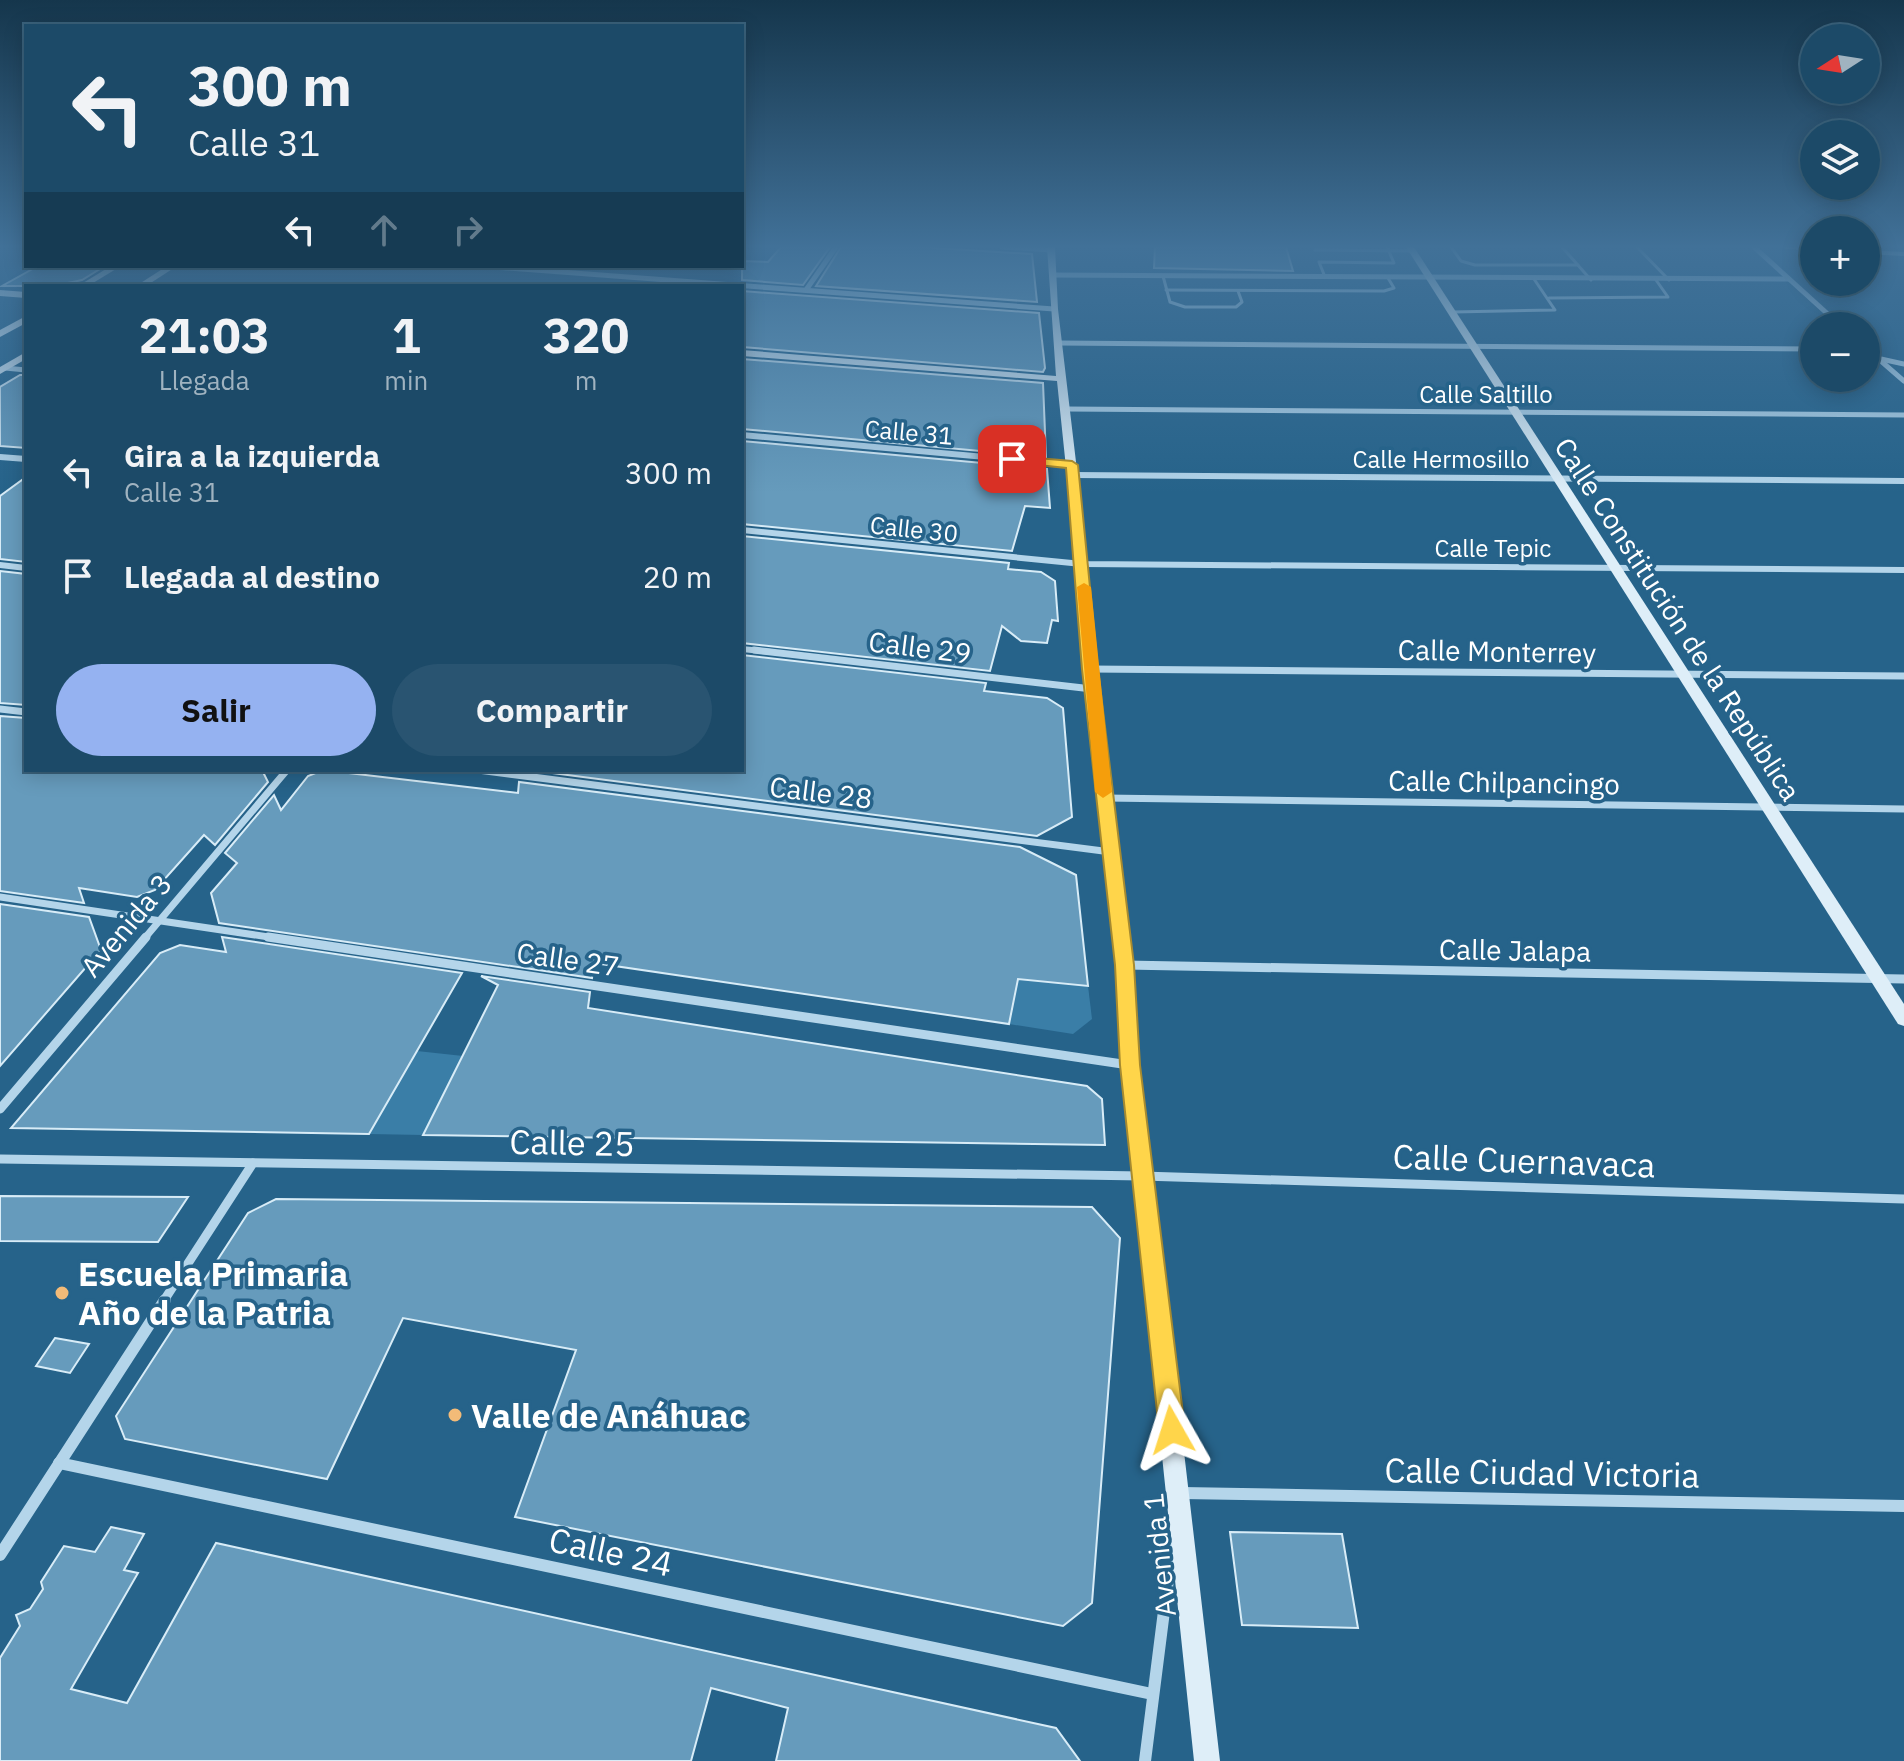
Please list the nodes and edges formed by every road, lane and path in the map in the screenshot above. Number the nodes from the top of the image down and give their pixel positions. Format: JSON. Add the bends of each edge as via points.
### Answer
{"nodes":[{"id":1,"x":1057,"y":329,"type":"edge"},
{"id":2,"x":1464,"y":329,"type":"edge"},
{"id":3,"x":1059,"y":343,"type":"junction"},
{"id":4,"x":1475,"y":345,"type":"junction"},
{"id":5,"x":1800,"y":349,"type":"edge"},
{"id":6,"x":744,"y":353,"type":"edge"},
{"id":7,"x":24,"y":356,"type":"edge"},
{"id":8,"x":1880,"y":358,"type":"edge"},
{"id":9,"x":1880,"y":360,"type":"edge"},
{"id":10,"x":1904,"y":364,"type":"edge"},
{"id":11,"x":2,"y":370,"type":"edge"},
{"id":12,"x":24,"y":370,"type":"edge"},
{"id":13,"x":1063,"y":379,"type":"junction"},
{"id":14,"x":1904,"y":381,"type":"edge"},
{"id":15,"x":1067,"y":409,"type":"junction"},
{"id":16,"x":1517,"y":412,"type":"junction"},
{"id":17,"x":1904,"y":415,"type":"edge"},
{"id":18,"x":744,"y":435,"type":"edge"},
{"id":19,"x":0,"y":457,"type":"edge"},
{"id":20,"x":24,"y":459,"type":"edge"},
{"id":21,"x":1073,"y":470,"type":"junction"},
{"id":22,"x":1557,"y":477,"type":"junction"},
{"id":23,"x":1904,"y":481,"type":"edge"},
{"id":24,"x":744,"y":530,"type":"edge"},
{"id":25,"x":1082,"y":564,"type":"junction"},
{"id":26,"x":0,"y":565,"type":"edge"},
{"id":27,"x":1614,"y":566,"type":"junction"},
{"id":28,"x":24,"y":568,"type":"edge"},
{"id":29,"x":1904,"y":570,"type":"edge"},
{"id":30,"x":744,"y":649,"type":"edge"},
{"id":31,"x":1090,"y":669,"type":"junction"},
{"id":32,"x":1685,"y":675,"type":"junction"},
{"id":33,"x":1904,"y":676,"type":"edge"},
{"id":34,"x":1092,"y":689,"type":"junction"},
{"id":35,"x":0,"y":709,"type":"edge"},
{"id":36,"x":24,"y":712,"type":"edge"},
{"id":37,"x":285,"y":772,"type":"edge"},
{"id":38,"x":493,"y":772,"type":"edge"},
{"id":39,"x":1104,"y":798,"type":"junction"},
{"id":40,"x":1770,"y":808,"type":"junction"},
{"id":41,"x":1904,"y":809,"type":"edge"},
{"id":42,"x":1111,"y":852,"type":"junction"},
{"id":43,"x":0,"y":897,"type":"edge"},
{"id":44,"x":159,"y":921,"type":"junction"},
{"id":45,"x":1124,"y":965,"type":"junction"},
{"id":46,"x":1878,"y":978,"type":"junction"},
{"id":47,"x":1904,"y":979,"type":"edge"},
{"id":48,"x":1904,"y":1019,"type":"edge"},
{"id":49,"x":1130,"y":1065,"type":"junction"},
{"id":50,"x":0,"y":1109,"type":"edge"},
{"id":51,"x":0,"y":1159,"type":"edge"},
{"id":52,"x":253,"y":1163,"type":"junction"},
{"id":53,"x":1142,"y":1176,"type":"junction"},
{"id":54,"x":1904,"y":1199,"type":"edge"},
{"id":55,"x":59,"y":1463,"type":"junction"},
{"id":56,"x":1179,"y":1493,"type":"junction"},
{"id":57,"x":1904,"y":1506,"type":"edge"},
{"id":58,"x":0,"y":1555,"type":"edge"},
{"id":59,"x":1152,"y":1694,"type":"junction"},
{"id":60,"x":1145,"y":1761,"type":"edge"},
{"id":61,"x":1207,"y":1761,"type":"edge"}],
"edges":[{"from":1,"to":3,"type":"street","name":"Avenida 1"},
{"from":2,"to":4,"type":"street","name":"Calle Constitución de la República"},
{"from":3,"to":4,"type":"street"},
{"from":3,"to":13,"type":"street","name":"Avenida 1"},
{"from":4,"to":5,"type":"street"},
{"from":4,"to":16,"type":"street","name":"Calle Constitución de la República"},
{"from":6,"to":13,"type":"street"},
{"from":7,"to":11,"type":"street"},
{"from":8,"to":10,"type":"street"},
{"from":9,"to":14,"type":"street"},
{"from":11,"to":12,"type":"street"},
{"from":13,"to":15,"type":"street","name":"Avenida 1"},
{"from":15,"to":16,"type":"street","name":"Calle Saltillo"},
{"from":15,"to":21,"type":"street","name":"Avenida 1"},
{"from":16,"to":17,"type":"street","name":"Calle Saltillo"},
{"from":16,"to":22,"type":"street","name":"Calle Constitución de la República"},
{"from":18,"to":21,"type":"street","name":"Calle 31"},
{"from":19,"to":20,"type":"street"},
{"from":21,"to":22,"type":"street","name":"Calle Hermosillo"},
{"from":21,"to":25,"type":"street","name":"Avenida 1"},
{"from":22,"to":23,"type":"street","name":"Calle Hermosillo"},
{"from":22,"to":27,"type":"street","name":"Calle Constitución de la República"},
{"from":24,"to":25,"type":"street","name":"Calle 30"},
{"from":25,"to":27,"type":"street","name":"Calle Tepic"},
{"from":25,"to":31,"type":"street","name":"Avenida 1"},
{"from":26,"to":28,"type":"street"},
{"from":27,"to":29,"type":"street","name":"Calle Tepic"},
{"from":27,"to":32,"type":"street","name":"Calle Constitución de la República"},
{"from":30,"to":34,"type":"street","name":"Calle 29"},
{"from":31,"to":32,"type":"street","name":"Calle Monterrey"},
{"from":31,"to":34,"type":"street","name":"Avenida 1"},
{"from":32,"to":33,"type":"street","name":"Calle Monterrey"},
{"from":32,"to":40,"type":"street","name":"Calle Constitución de la República"},
{"from":34,"to":39,"type":"street","name":"Avenida 1"},
{"from":35,"to":36,"type":"street"},
{"from":37,"to":44,"type":"street","name":"Avenida 3"},
{"from":38,"to":42,"type":"street","name":"Calle 28"},
{"from":39,"to":40,"type":"street","name":"Calle Chilpancingo"},
{"from":39,"to":42,"type":"street","name":"Avenida 1"},
{"from":40,"to":41,"type":"street","name":"Calle Chilpancingo"},
{"from":40,"to":46,"type":"street","name":"Calle Constitución de la República"},
{"from":42,"to":45,"type":"street","name":"Avenida 1"},
{"from":43,"to":44,"type":"street","name":"Calle 27"},
{"from":44,"to":49,"type":"street","name":"Calle 27"},
{"from":44,"to":50,"type":"street","name":"Avenida 3"},
{"from":45,"to":46,"type":"street","name":"Calle Jalapa"},
{"from":45,"to":49,"type":"street","name":"Avenida 1"},
{"from":46,"to":47,"type":"street","name":"Calle Jalapa"},
{"from":46,"to":48,"type":"street","name":"Calle Constitución de la República"},
{"from":49,"to":53,"type":"street","name":"Avenida 1"},
{"from":51,"to":52,"type":"street","name":"Calle 25"},
{"from":52,"to":53,"type":"street","name":"Calle 25"},
{"from":52,"to":55,"type":"street"},
{"from":53,"to":54,"type":"street","name":"Calle Cuernavaca"},
{"from":53,"to":56,"type":"street","name":"Avenida 1"},
{"from":55,"to":58,"type":"street"},
{"from":55,"to":59,"type":"street","name":"Calle 24"},
{"from":56,"to":57,"type":"street","name":"Calle Ciudad Victoria"},
{"from":56,"to":59,"type":"street"},
{"from":56,"to":61,"type":"street","name":"Avenida 1"},
{"from":59,"to":60,"type":"street"}]}
